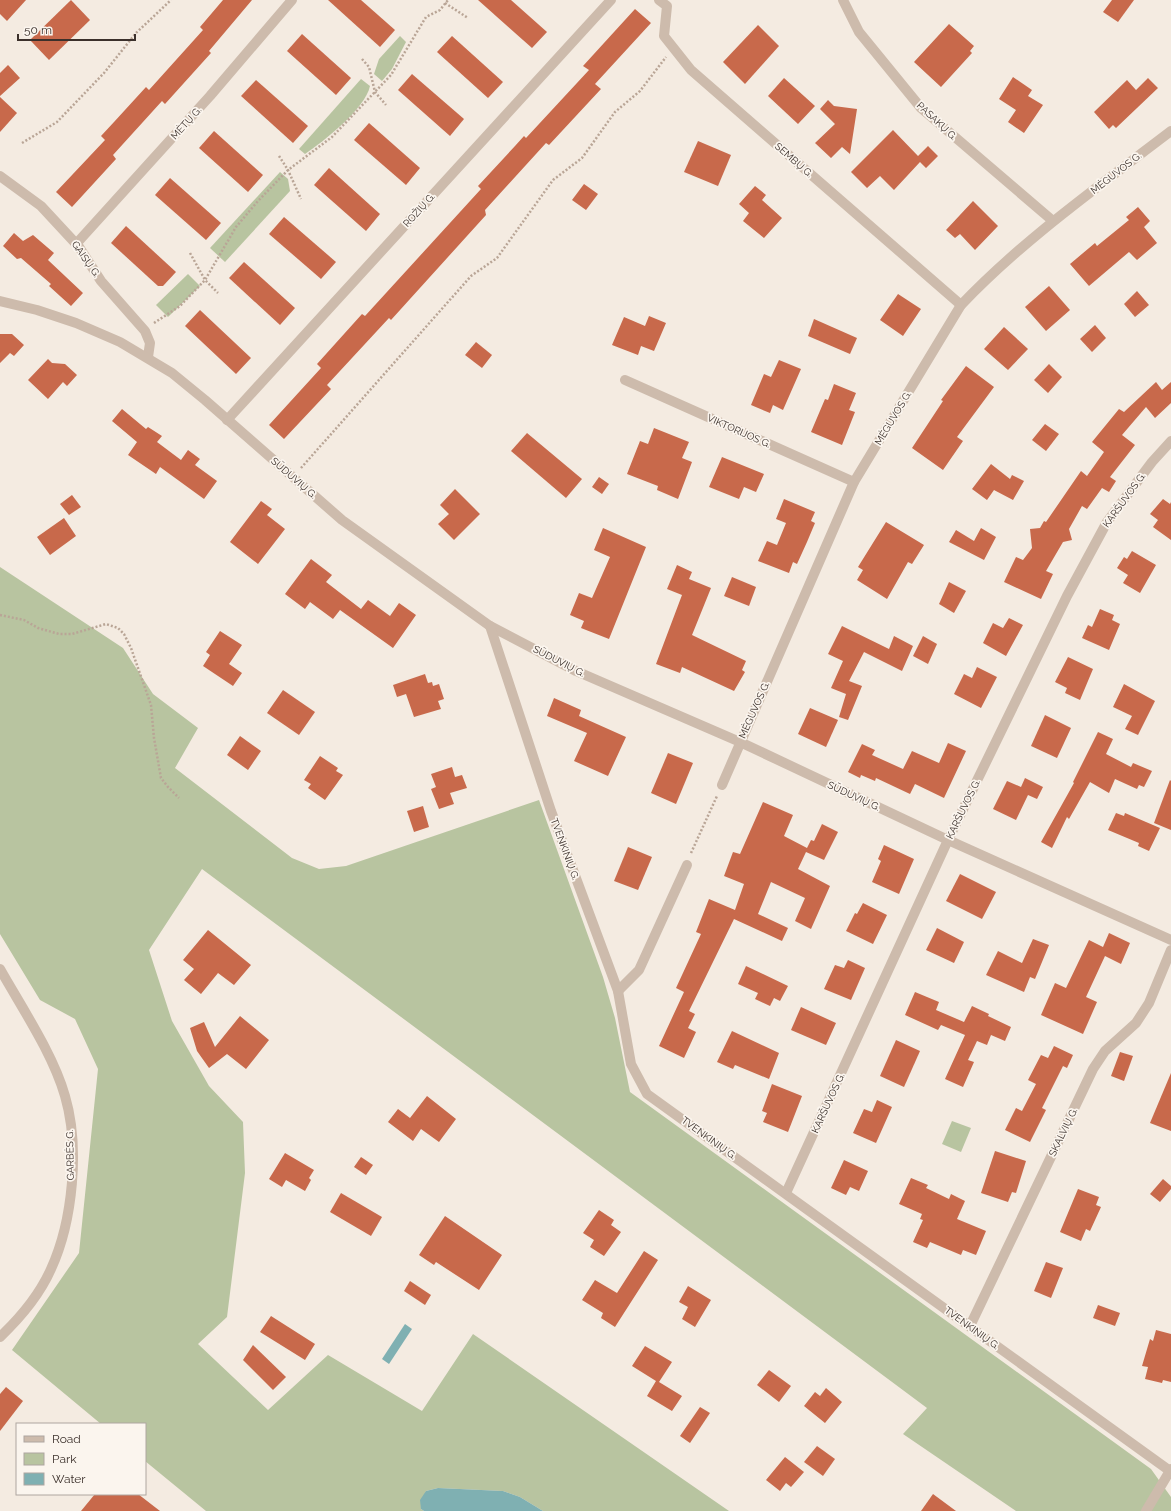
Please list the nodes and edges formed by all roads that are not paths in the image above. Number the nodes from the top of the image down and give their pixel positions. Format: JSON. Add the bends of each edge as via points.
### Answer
{"nodes":[{"id":1,"x":292,"y":0,"type":"edge"},
{"id":2,"x":611,"y":0,"type":"edge"},
{"id":3,"x":659,"y":0,"type":"edge"},
{"id":4,"x":843,"y":0,"type":"edge"},
{"id":5,"x":1171,"y":131,"type":"edge"},
{"id":6,"x":0,"y":176,"type":"edge"},
{"id":7,"x":1053,"y":222,"type":"junction"},
{"id":8,"x":76,"y":244,"type":"junction"},
{"id":9,"x":0,"y":301,"type":"edge"},
{"id":10,"x":961,"y":305,"type":"junction"},
{"id":11,"x":148,"y":357,"type":"junction"},
{"id":12,"x":625,"y":380,"type":"dead end"},
{"id":13,"x":227,"y":420,"type":"junction"},
{"id":14,"x":1171,"y":441,"type":"edge"},
{"id":15,"x":854,"y":482,"type":"junction"},
{"id":16,"x":490,"y":626,"type":"junction"},
{"id":17,"x":740,"y":742,"type":"junction"},
{"id":18,"x":722,"y":784,"type":"road end"},
{"id":19,"x":948,"y":840,"type":"junction"},
{"id":20,"x":686,"y":865,"type":"road end"},
{"id":21,"x":1171,"y":940,"type":"edge"},
{"id":22,"x":1171,"y":950,"type":"edge"},
{"id":23,"x":0,"y":969,"type":"edge"},
{"id":24,"x":618,"y":991,"type":"junction"},
{"id":25,"x":786,"y":1193,"type":"junction"},
{"id":26,"x":970,"y":1326,"type":"junction"},
{"id":27,"x":0,"y":1337,"type":"edge"},
{"id":28,"x":1171,"y":1471,"type":"edge"},
{"id":29,"x":1146,"y":1511,"type":"edge"}],
"edges":[{"from":1,"to":8,"type":"street","name":"MĖTŲ G.","via":[[210,96]]},
{"from":2,"to":13,"type":"street","name":"ROŽIŲ G."},
{"from":3,"to":10,"type":"street","name":"SEMBŲ G.","via":[[667,6],[664,36],[691,70]]},
{"from":4,"to":7,"type":"street","name":"PASAKŲ G.","via":[[859,32],[921,108]]},
{"from":5,"to":7,"type":"street","name":"MĖGUVOS G."},
{"from":6,"to":8,"type":"street","name":"GAISŲ G.","via":[[41,206]]},
{"from":7,"to":10,"type":"street","name":"MĖGUVOS G.","via":[[981,283]]},
{"from":8,"to":11,"type":"street","name":"GAISŲ G.","via":[[101,282],[145,331],[150,343]]},
{"from":9,"to":11,"type":"street","name":"SŪDUVIŲ G.","via":[[37,310],[76,324]]},
{"from":10,"to":15,"type":"street","name":"MĖGUVOS G."},
{"from":11,"to":13,"type":"street","name":"SŪDUVIŲ G.","via":[[172,373]]},
{"from":12,"to":15,"type":"street","name":"VIKTORIJOS G."},
{"from":13,"to":16,"type":"street","name":"SŪDUVIŲ G.","via":[[342,520]]},
{"from":14,"to":19,"type":"street","name":"KARŠUVOS G.","via":[[1107,522],[1067,596]]},
{"from":15,"to":17,"type":"street","name":"MĖGUVOS G."},
{"from":16,"to":17,"type":"street","name":"SŪDUVIŲ G.","via":[[576,671]]},
{"from":16,"to":24,"type":"street","name":"TVENKINIŲ G.","via":[[551,811]]},
{"from":17,"to":18,"type":"street","name":"MĖGUVOS G."},
{"from":17,"to":19,"type":"street","name":"SŪDUVIŲ G."},
{"from":19,"to":21,"type":"street","name":"SŪDUVIŲ G."},
{"from":19,"to":25,"type":"street","name":"KARŠUVOS G."},
{"from":20,"to":24,"type":"street","via":[[639,970]]},
{"from":22,"to":26,"type":"street","name":"SKALVIŲ G.","via":[[1149,1003],[1136,1023],[1105,1051],[1094,1069]]},
{"from":23,"to":27,"type":"street","name":"GARBĖS G.","via":[[51,1062],[65,1096],[72,1142],[65,1228],[59,1250],[51,1271],[35,1297]]},
{"from":24,"to":25,"type":"street","name":"TVENKINIŲ G.","via":[[631,1064],[647,1094]]},
{"from":25,"to":26,"type":"street","name":"TVENKINIŲ G."},
{"from":26,"to":28,"type":"street","name":"TVENKINIŲ G."},
{"from":28,"to":29,"type":"street"}]}
